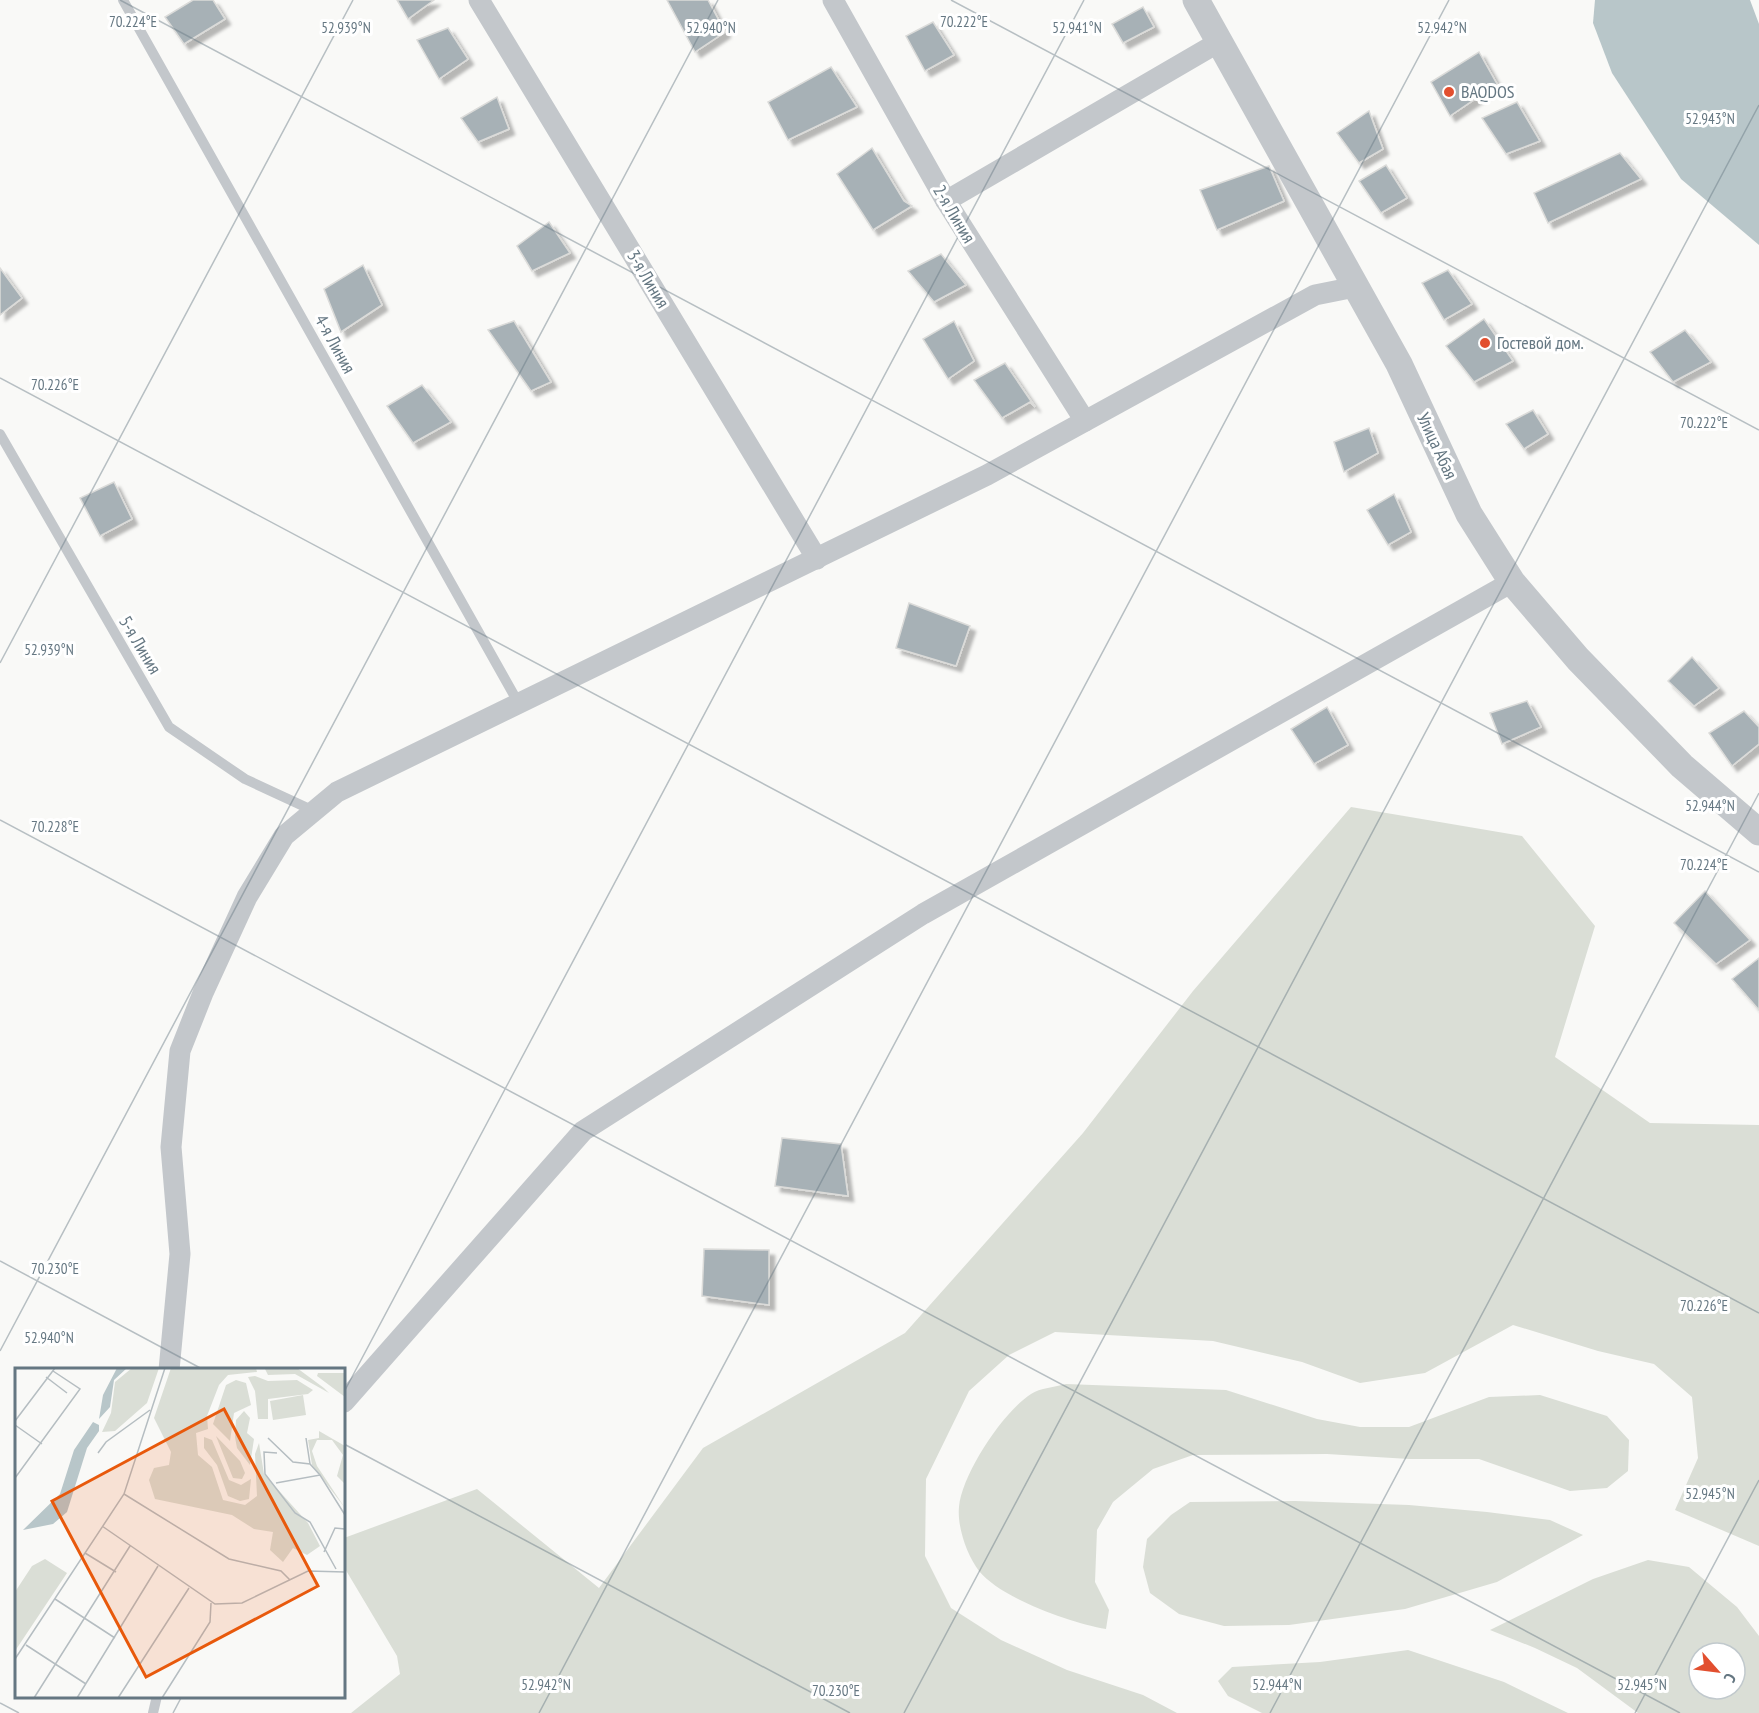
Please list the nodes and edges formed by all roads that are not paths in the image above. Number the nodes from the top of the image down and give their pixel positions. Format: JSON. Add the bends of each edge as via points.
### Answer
{"nodes":[{"id":1,"x":123,"y":0,"type":"edge"},
{"id":2,"x":479,"y":0,"type":"edge"},
{"id":3,"x":833,"y":0,"type":"edge"},
{"id":4,"x":1196,"y":0,"type":"edge"},
{"id":5,"x":1219,"y":42,"type":"junction"},
{"id":6,"x":946,"y":201,"type":"junction"},
{"id":7,"x":1355,"y":287,"type":"junction"},
{"id":8,"x":1085,"y":422,"type":"junction"},
{"id":9,"x":0,"y":434,"type":"edge"},
{"id":10,"x":817,"y":559,"type":"junction"},
{"id":11,"x":1512,"y":582,"type":"junction"},
{"id":12,"x":519,"y":704,"type":"junction"},
{"id":13,"x":314,"y":811,"type":"junction"},
{"id":14,"x":1759,"y":832,"type":"edge"},
{"id":15,"x":169,"y":1368,"type":"edge"},
{"id":16,"x":345,"y":1401,"type":"edge"},
{"id":17,"x":157,"y":1698,"type":"edge"},
{"id":18,"x":153,"y":1713,"type":"edge"}],
"edges":[{"from":1,"to":12,"type":"lane","name":"4-я Линия"},
{"from":2,"to":10,"type":"street","name":"3-я Линия"},
{"from":3,"to":6,"type":"street","name":"2-я Линия"},
{"from":4,"to":5,"type":"street","name":"Улица Абая"},
{"from":5,"to":6,"type":"street"},
{"from":5,"to":7,"type":"street","name":"Улица Абая"},
{"from":6,"to":8,"type":"street","name":"2-я Линия"},
{"from":7,"to":8,"type":"street","via":[[1315,295]]},
{"from":7,"to":11,"type":"street","name":"Улица Абая","via":[[1399,364],[1470,514]]},
{"from":8,"to":10,"type":"street"},
{"from":9,"to":13,"type":"lane","name":"5-я Линия","via":[[169,727],[245,779]]},
{"from":10,"to":12,"type":"street"},
{"from":11,"to":14,"type":"street","name":"Улица Абая","via":[[1578,659],[1682,766]]},
{"from":11,"to":16,"type":"street","via":[[923,914],[583,1131]]},
{"from":12,"to":13,"type":"street","via":[[337,792]]},
{"from":13,"to":15,"type":"street","via":[[284,836],[247,897],[180,1051],[171,1148],[180,1254]]},
{"from":17,"to":18,"type":"lane"}]}
